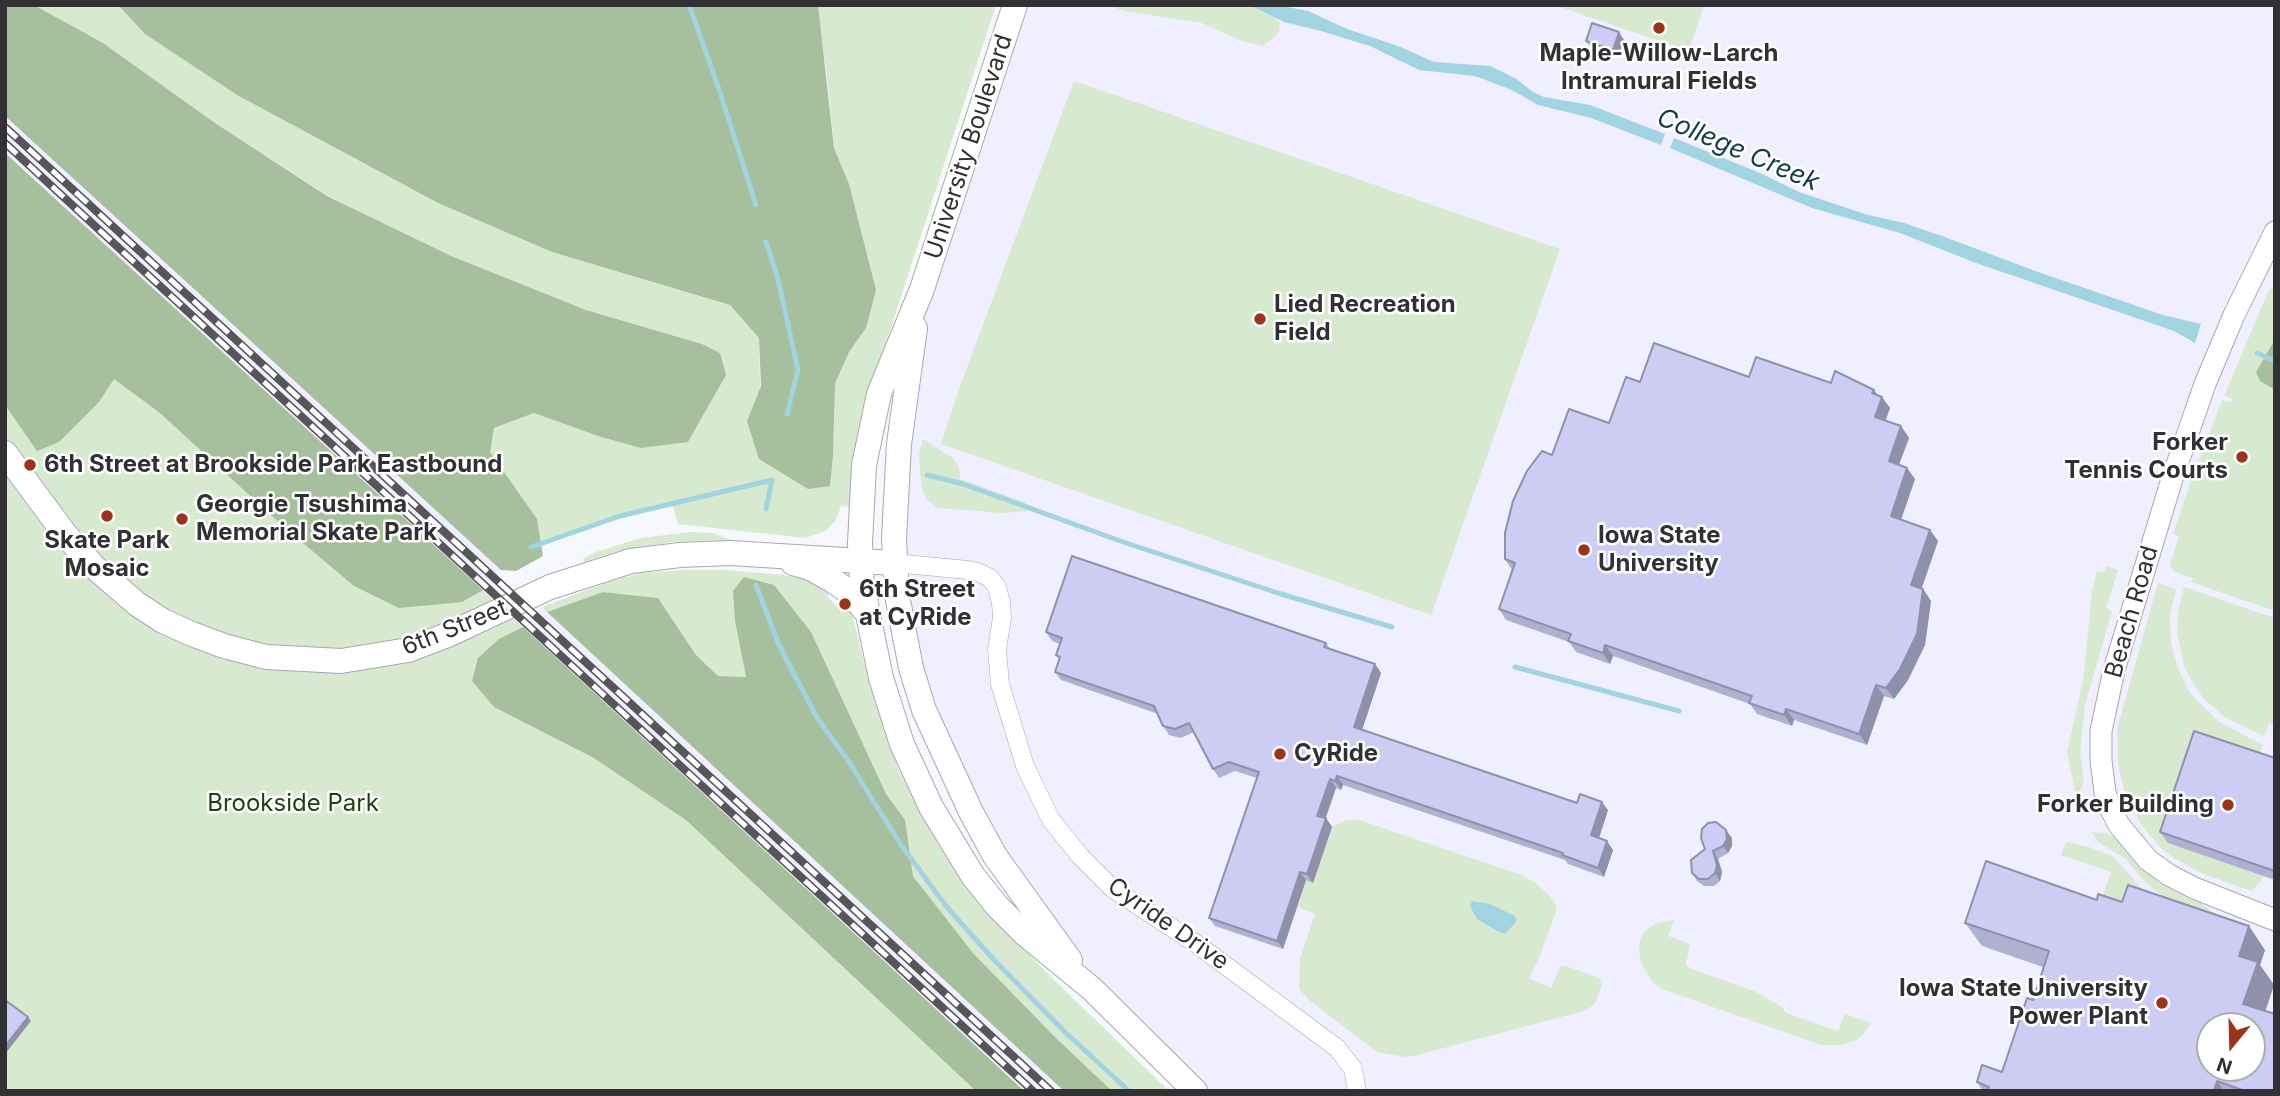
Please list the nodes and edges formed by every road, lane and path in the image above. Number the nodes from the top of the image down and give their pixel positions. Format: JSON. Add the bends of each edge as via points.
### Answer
{"nodes":[{"id":1,"x":1015,"y":5,"type":"edge"},
{"id":2,"x":2275,"y":232,"type":"edge"},
{"id":3,"x":922,"y":289,"type":"junction"},
{"id":4,"x":5,"y":453,"type":"edge"},
{"id":5,"x":768,"y":555,"type":"junction"},
{"id":6,"x":860,"y":561,"type":"junction"},
{"id":7,"x":894,"y":563,"type":"junction"},
{"id":8,"x":868,"y":615,"type":"junction"},
{"id":9,"x":2275,"y":920,"type":"edge"},
{"id":10,"x":1092,"y":989,"type":"junction"},
{"id":11,"x":1195,"y":1091,"type":"edge"},
{"id":12,"x":1357,"y":1091,"type":"edge"}],
"edges":[{"from":1,"to":3,"type":"main road","name":"University Boulevard"},
{"from":2,"to":9,"type":"street","name":"Beach Road","via":[[2234,315],[2187,431],[2114,670],[2101,731],[2109,806],[2148,860],[2194,888]]},
{"from":3,"to":6,"type":"main road","name":"University Boulevard","via":[[879,394],[868,435]]},
{"from":3,"to":7,"type":"main road","name":"University Boulevard","via":[[899,444]]},
{"from":4,"to":5,"type":"main road","name":"6th Street","via":[[65,534],[136,604],[192,634],[266,657],[341,661],[408,650],[550,587],[631,561],[730,553]]},
{"from":5,"to":6,"type":"main road","name":"6th Street"},
{"from":5,"to":8,"type":"main road","via":[[832,580]]},
{"from":6,"to":7,"type":"main road","name":"6th Street"},
{"from":6,"to":8,"type":"main road","name":"University Boulevard"},
{"from":7,"to":10,"type":"main road","name":"University Boulevard","via":[[911,668],[942,751],[995,856]]},
{"from":7,"to":12,"type":"street","name":"Cyride Drive","via":[[968,570],[990,578],[1001,603],[1000,684],[1025,766],[1051,820],[1113,889],[1337,1048],[1353,1069]]},
{"from":8,"to":10,"type":"main road","name":"University Boulevard","via":[[902,744],[944,829],[997,906]]},
{"from":10,"to":11,"type":"main road","name":"University Boulevard"}]}
